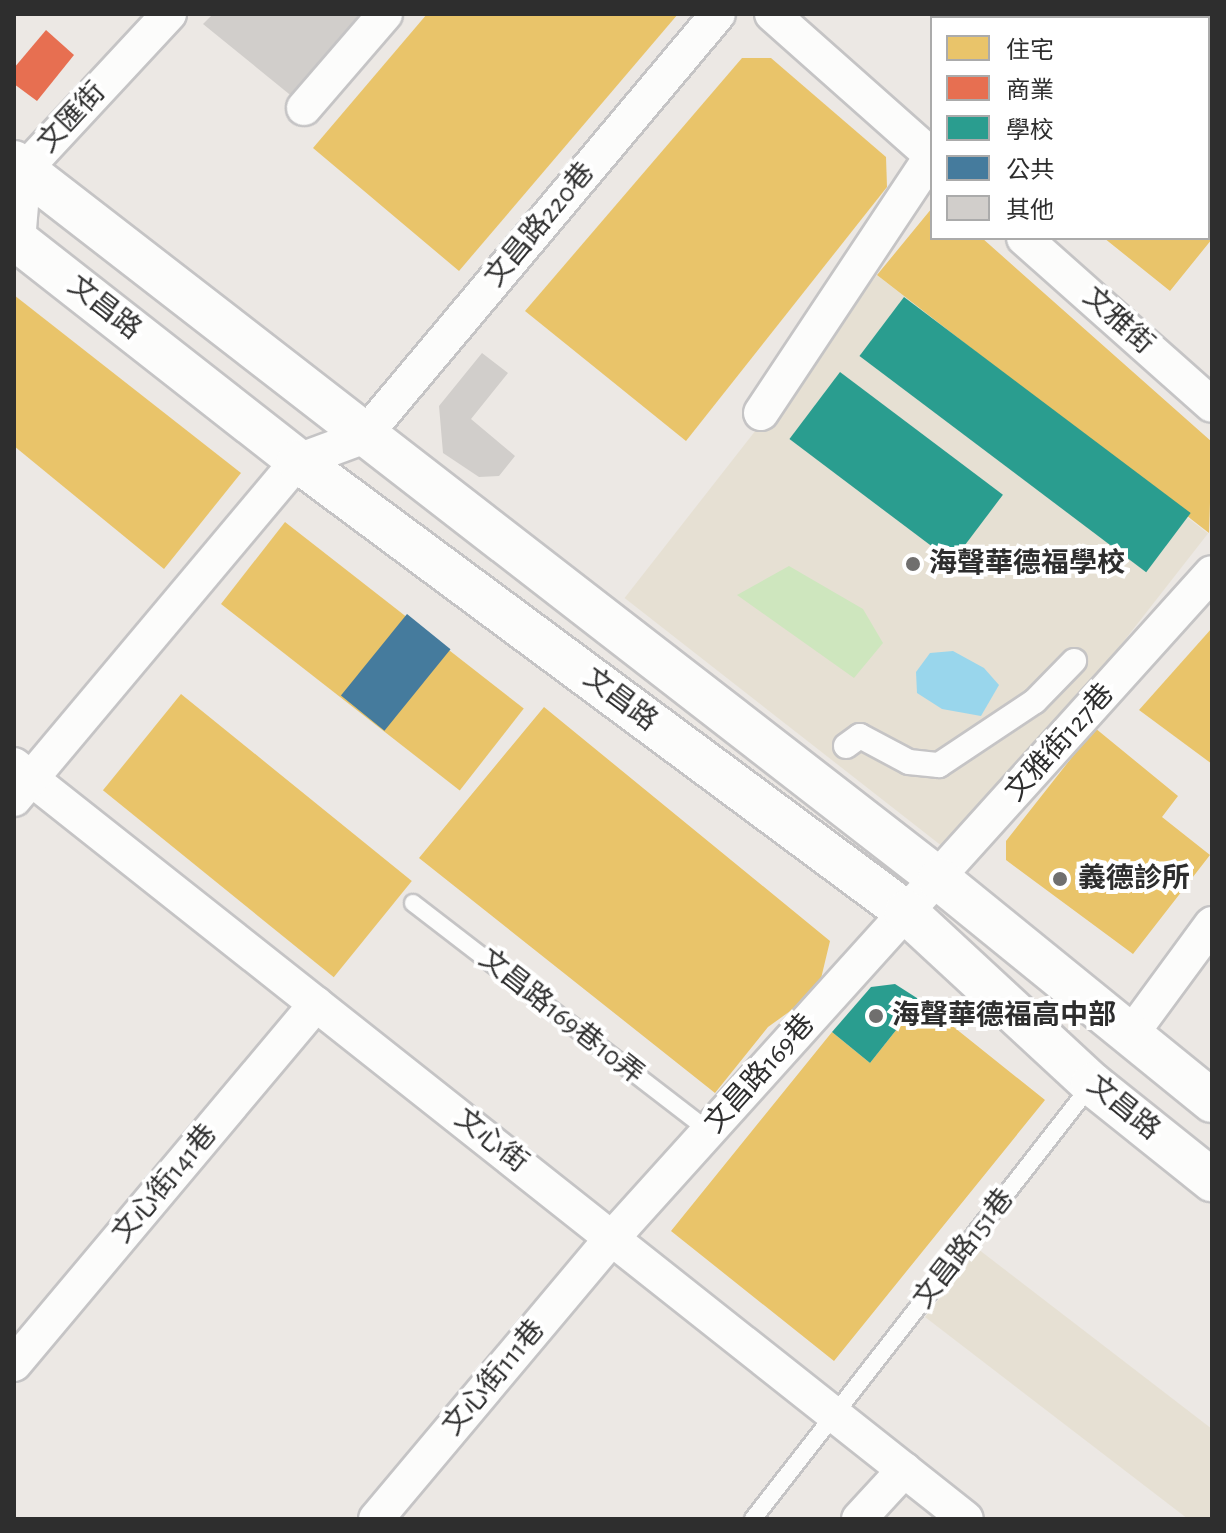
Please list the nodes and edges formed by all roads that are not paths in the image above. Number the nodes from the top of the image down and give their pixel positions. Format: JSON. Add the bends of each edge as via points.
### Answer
{"nodes":[{"id":1,"x":169,"y":14,"type":"edge"},
{"id":2,"x":385,"y":14,"type":"edge"},
{"id":3,"x":718,"y":14,"type":"edge"},
{"id":4,"x":772,"y":14,"type":"edge"},
{"id":5,"x":304,"y":108,"type":"dead end"},
{"id":6,"x":930,"y":154,"type":"edge"},
{"id":7,"x":930,"y":159,"type":"edge"},
{"id":8,"x":19,"y":166,"type":"edge"},
{"id":9,"x":1026,"y":240,"type":"edge"},
{"id":10,"x":15,"y":242,"type":"edge"},
{"id":11,"x":1212,"y":405,"type":"edge"},
{"id":12,"x":761,"y":413,"type":"dead end"},
{"id":13,"x":363,"y":437,"type":"junction"},
{"id":14,"x":298,"y":461,"type":"junction"},
{"id":15,"x":1212,"y":573,"type":"edge"},
{"id":16,"x":1074,"y":661,"type":"dead end"},
{"id":17,"x":846,"y":746,"type":"dead end"},
{"id":18,"x":20,"y":781,"type":"edge"},
{"id":19,"x":939,"y":879,"type":"junction"},
{"id":20,"x":413,"y":903,"type":"dead end"},
{"id":21,"x":906,"y":912,"type":"junction"},
{"id":22,"x":1212,"y":924,"type":"edge"},
{"id":23,"x":316,"y":1004,"type":"junction"},
{"id":24,"x":1129,"y":1037,"type":"junction"},
{"id":25,"x":1092,"y":1084,"type":"junction"},
{"id":26,"x":1212,"y":1101,"type":"edge"},
{"id":27,"x":709,"y":1131,"type":"junction"},
{"id":28,"x":1212,"y":1180,"type":"edge"},
{"id":29,"x":613,"y":1237,"type":"junction"},
{"id":30,"x":14,"y":1364,"type":"edge"},
{"id":31,"x":836,"y":1413,"type":"junction"},
{"id":32,"x":904,"y":1470,"type":"junction"},
{"id":33,"x":376,"y":1519,"type":"edge"},
{"id":34,"x":753,"y":1519,"type":"edge"},
{"id":35,"x":859,"y":1519,"type":"edge"},
{"id":36,"x":966,"y":1519,"type":"edge"}],
"edges":[{"from":1,"to":8,"type":"street","name":"文匯街"},
{"from":2,"to":5,"type":"street"},
{"from":3,"to":13,"type":"street","name":"文昌路220巷"},
{"from":4,"to":6,"type":"street"},
{"from":7,"to":12,"type":"street"},
{"from":8,"to":10,"type":"street","name":"文匯街"},
{"from":8,"to":13,"type":"street","name":"文昌路"},
{"from":9,"to":11,"type":"street","name":"文雅街"},
{"from":10,"to":14,"type":"street","name":"文昌路"},
{"from":13,"to":14,"type":"street"},
{"from":13,"to":19,"type":"street","name":"文昌路"},
{"from":14,"to":18,"type":"street"},
{"from":14,"to":21,"type":"street","name":"文昌路"},
{"from":15,"to":19,"type":"street","name":"文雅街127巷"},
{"from":16,"to":17,"type":"street","via":[[1035,701],[939,765],[909,762],[860,736]]},
{"from":18,"to":23,"type":"street","name":"文心街"},
{"from":19,"to":21,"type":"street","name":"文雅街127巷"},
{"from":19,"to":24,"type":"street","name":"文昌路"},
{"from":20,"to":27,"type":"lane","name":"文昌路169巷10弄"},
{"from":21,"to":25,"type":"street","name":"文昌路"},
{"from":21,"to":27,"type":"street","name":"文昌路169巷"},
{"from":22,"to":24,"type":"street"},
{"from":23,"to":29,"type":"street","name":"文心街"},
{"from":23,"to":30,"type":"street","name":"文心街141巷"},
{"from":24,"to":26,"type":"street","name":"文昌路"},
{"from":25,"to":28,"type":"street","name":"文昌路"},
{"from":25,"to":31,"type":"lane","name":"文昌路151巷"},
{"from":27,"to":29,"type":"street","name":"文昌路169巷"},
{"from":29,"to":31,"type":"street","name":"文心街"},
{"from":29,"to":33,"type":"street","name":"文心街111巷"},
{"from":31,"to":32,"type":"street","name":"文心街"},
{"from":31,"to":34,"type":"lane","name":"文昌路151巷"},
{"from":32,"to":35,"type":"street"},
{"from":32,"to":36,"type":"street","name":"文心街"}]}
